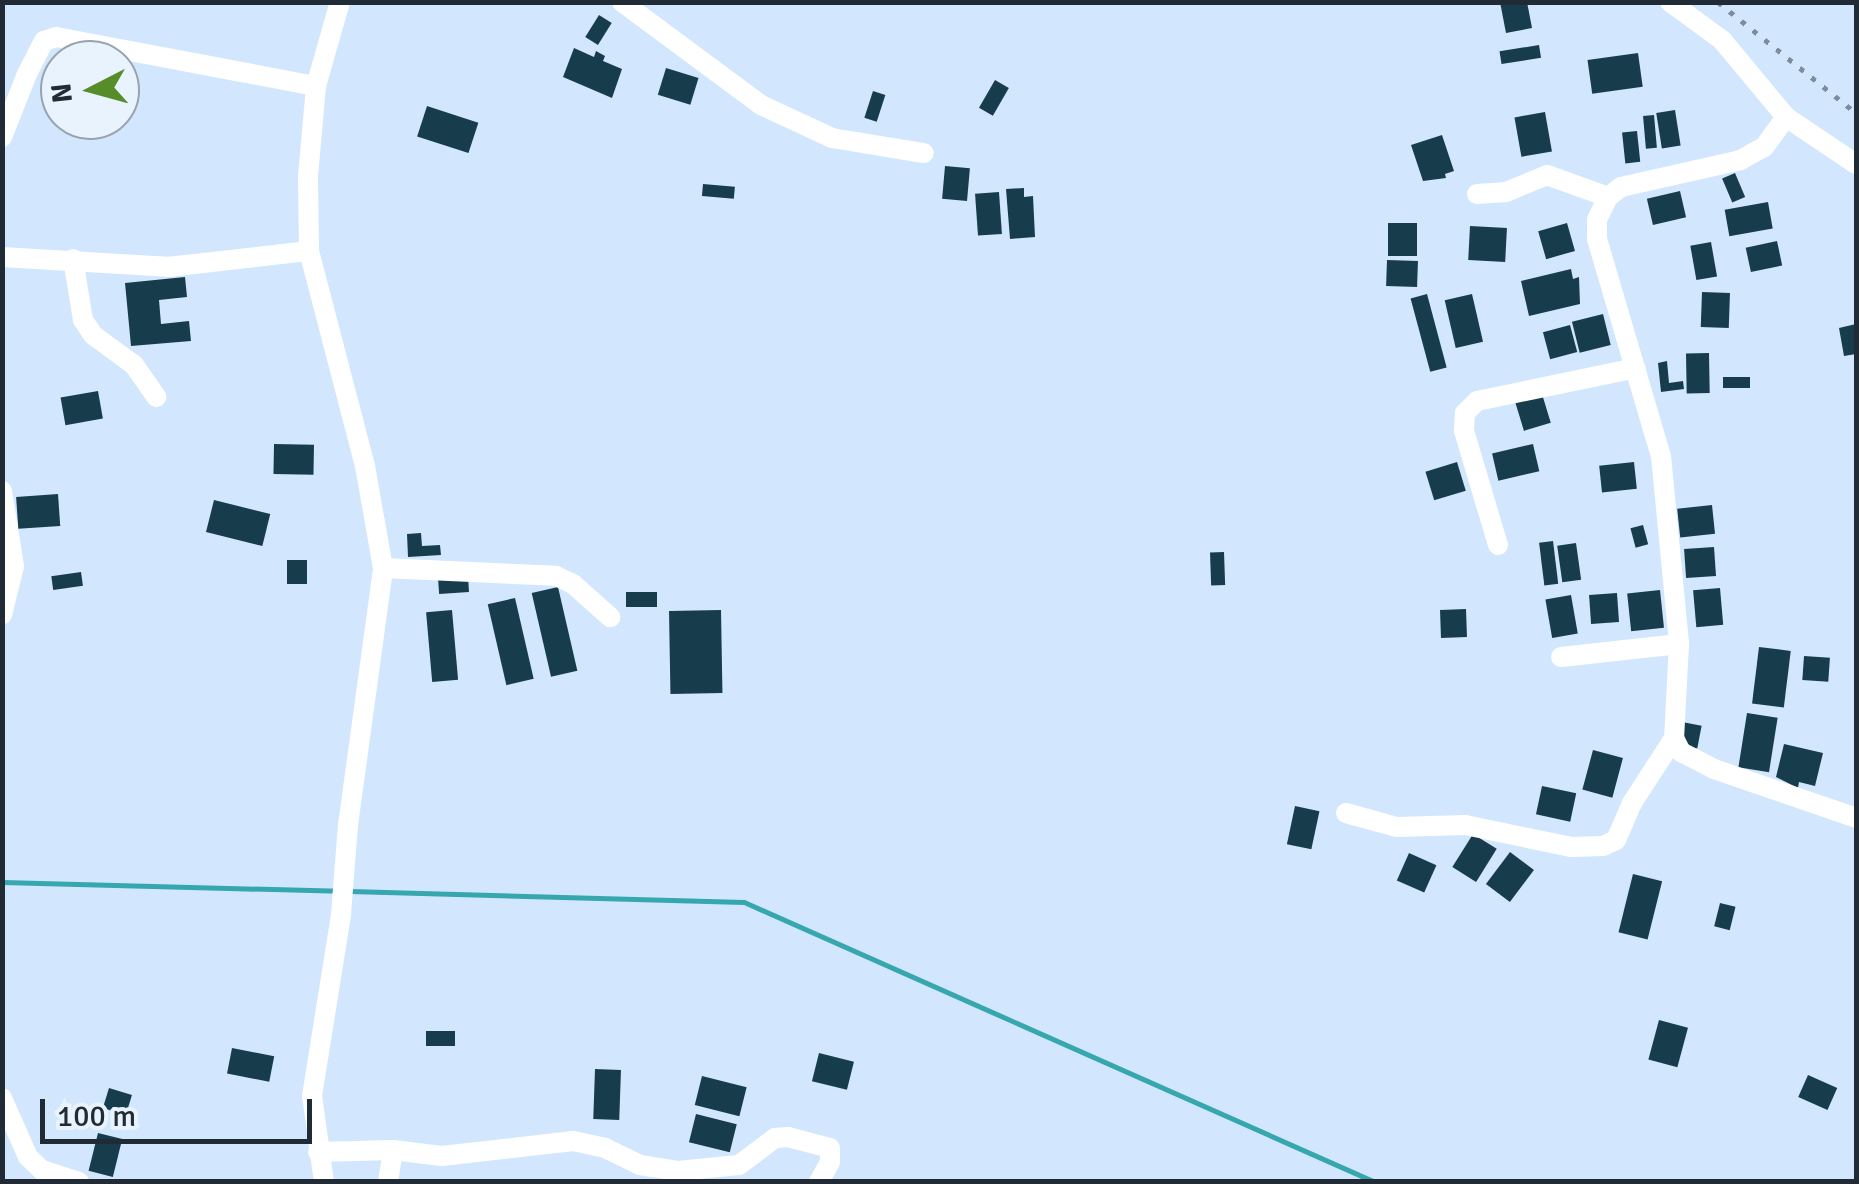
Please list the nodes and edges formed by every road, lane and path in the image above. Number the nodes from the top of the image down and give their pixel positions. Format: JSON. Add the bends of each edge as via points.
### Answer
{"nodes":[{"id":1,"x":340,"y":2,"type":"edge"},
{"id":2,"x":622,"y":2,"type":"edge"},
{"id":3,"x":1670,"y":2,"type":"edge"},
{"id":4,"x":316,"y":86,"type":"junction"},
{"id":5,"x":1786,"y":117,"type":"junction"},
{"id":6,"x":2,"y":137,"type":"edge"},
{"id":7,"x":924,"y":153,"type":"dead end"},
{"id":8,"x":1856,"y":164,"type":"edge"},
{"id":9,"x":1477,"y":194,"type":"dead end"},
{"id":10,"x":1608,"y":197,"type":"junction"},
{"id":11,"x":309,"y":251,"type":"junction"},
{"id":12,"x":2,"y":256,"type":"edge"},
{"id":13,"x":73,"y":260,"type":"junction"},
{"id":14,"x":1636,"y":368,"type":"junction"},
{"id":15,"x":156,"y":397,"type":"dead end"},
{"id":16,"x":2,"y":491,"type":"edge"},
{"id":17,"x":1498,"y":545,"type":"dead end"},
{"id":18,"x":383,"y":568,"type":"junction"},
{"id":19,"x":2,"y":615,"type":"edge"},
{"id":20,"x":610,"y":617,"type":"dead end"},
{"id":21,"x":1678,"y":644,"type":"junction"},
{"id":22,"x":1561,"y":657,"type":"dead end"},
{"id":23,"x":1674,"y":738,"type":"junction"},
{"id":24,"x":1346,"y":814,"type":"dead end"},
{"id":25,"x":1856,"y":818,"type":"edge"},
{"id":26,"x":2,"y":1098,"type":"edge"},
{"id":27,"x":392,"y":1150,"type":"junction"},
{"id":28,"x":318,"y":1152,"type":"junction"},
{"id":29,"x":79,"y":1182,"type":"edge"},
{"id":30,"x":324,"y":1182,"type":"edge"},
{"id":31,"x":388,"y":1182,"type":"edge"},
{"id":32,"x":819,"y":1182,"type":"edge"}],
"edges":[{"from":1,"to":4,"type":"street"},
{"from":2,"to":7,"type":"street","via":[[761,105],[832,138]]},
{"from":3,"to":5,"type":"street","via":[[1722,40]]},
{"from":4,"to":6,"type":"street","via":[[56,37],[44,41]]},
{"from":4,"to":11,"type":"street"},
{"from":5,"to":8,"type":"street"},
{"from":5,"to":10,"type":"street","via":[[1764,147],[1742,160],[1637,181]]},
{"from":9,"to":10,"type":"street","via":[[1506,192],[1547,176]]},
{"from":10,"to":14,"type":"street","via":[[1597,240]]},
{"from":11,"to":13,"type":"street","via":[[168,267]]},
{"from":11,"to":18,"type":"street","via":[[365,466]]},
{"from":12,"to":13,"type":"street"},
{"from":13,"to":15,"type":"street","via":[[83,320],[134,365]]},
{"from":14,"to":17,"type":"street","via":[[1477,401],[1465,412],[1464,431]]},
{"from":14,"to":21,"type":"street","via":[[1661,456]]},
{"from":16,"to":19,"type":"street","via":[[14,566]]},
{"from":18,"to":20,"type":"street","via":[[556,576]]},
{"from":18,"to":28,"type":"street","via":[[312,1096]]},
{"from":21,"to":22,"type":"street"},
{"from":21,"to":23,"type":"street"},
{"from":23,"to":24,"type":"street","via":[[1616,840],[1603,846],[1571,847],[1465,824],[1397,827]]},
{"from":23,"to":25,"type":"street","via":[[1681,752],[1714,769]]},
{"from":26,"to":29,"type":"street","via":[[28,1158]]},
{"from":27,"to":28,"type":"street"},
{"from":27,"to":31,"type":"street"},
{"from":27,"to":32,"type":"street","via":[[442,1156],[572,1140],[678,1171],[739,1164],[788,1136],[830,1148]]},
{"from":28,"to":30,"type":"street"}]}
